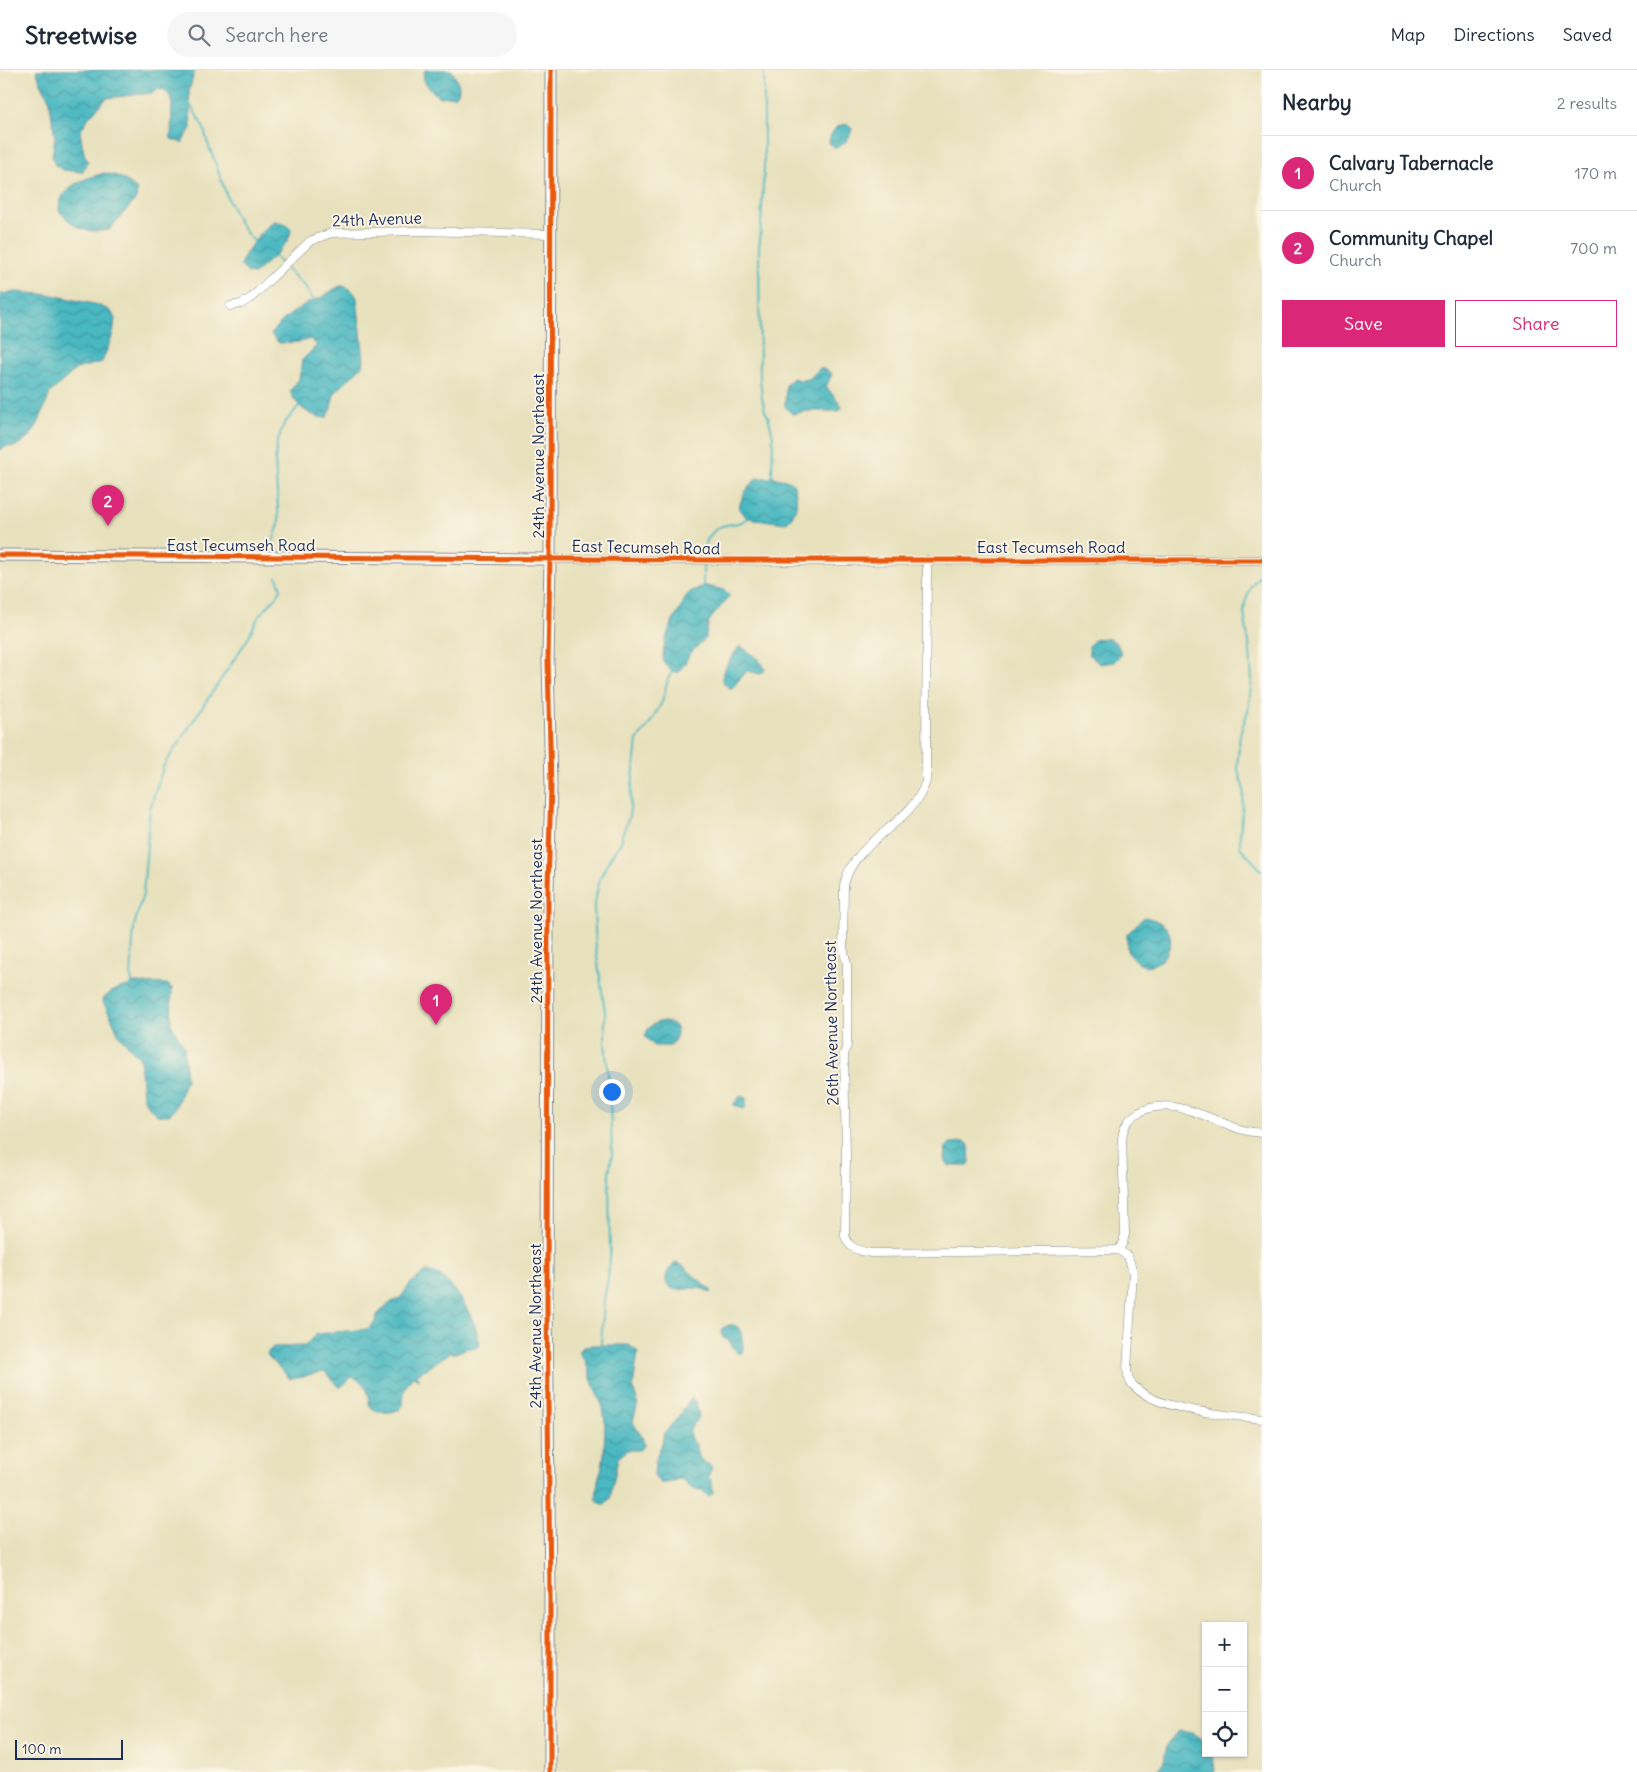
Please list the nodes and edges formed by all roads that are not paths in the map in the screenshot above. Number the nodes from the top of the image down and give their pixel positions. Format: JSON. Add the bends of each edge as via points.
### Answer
{"nodes":[{"id":1,"x":551,"y":70,"type":"edge"},
{"id":2,"x":551,"y":234,"type":"junction"},
{"id":3,"x":230,"y":306,"type":"dead end"},
{"id":4,"x":0,"y":555,"type":"edge"},
{"id":5,"x":550,"y":559,"type":"junction"},
{"id":6,"x":927,"y":560,"type":"junction"},
{"id":7,"x":1262,"y":560,"type":"edge"},
{"id":8,"x":1262,"y":1133,"type":"edge"},
{"id":9,"x":1118,"y":1250,"type":"junction"},
{"id":10,"x":1262,"y":1419,"type":"edge"},
{"id":11,"x":550,"y":1772,"type":"edge"}],
"edges":[{"from":1,"to":2,"type":"street","name":"24th Avenue Northeast"},
{"from":2,"to":3,"type":"street","name":"24th Avenue","via":[[330,233],[310,241],[251,298]]},
{"from":2,"to":5,"type":"street","name":"24th Avenue Northeast"},
{"from":4,"to":5,"type":"street","name":"East Tecumseh Road"},
{"from":5,"to":6,"type":"street","name":"East Tecumseh Road"},
{"from":5,"to":11,"type":"street","name":"24th Avenue Northeast","via":[[547,1304]]},
{"from":6,"to":7,"type":"street","name":"East Tecumseh Road"},
{"from":6,"to":9,"type":"street","name":"26th Avenue Northeast","via":[[926,782],[914,805],[852,863],[844,885],[843,948],[847,964],[845,1236],[856,1250],[871,1253]]},
{"from":8,"to":9,"type":"street","via":[[1245,1131],[1170,1106],[1150,1108],[1131,1117],[1122,1138],[1125,1234]]},
{"from":9,"to":10,"type":"street","via":[[1128,1256],[1133,1272],[1127,1370],[1130,1383],[1140,1392],[1172,1405]]}]}
